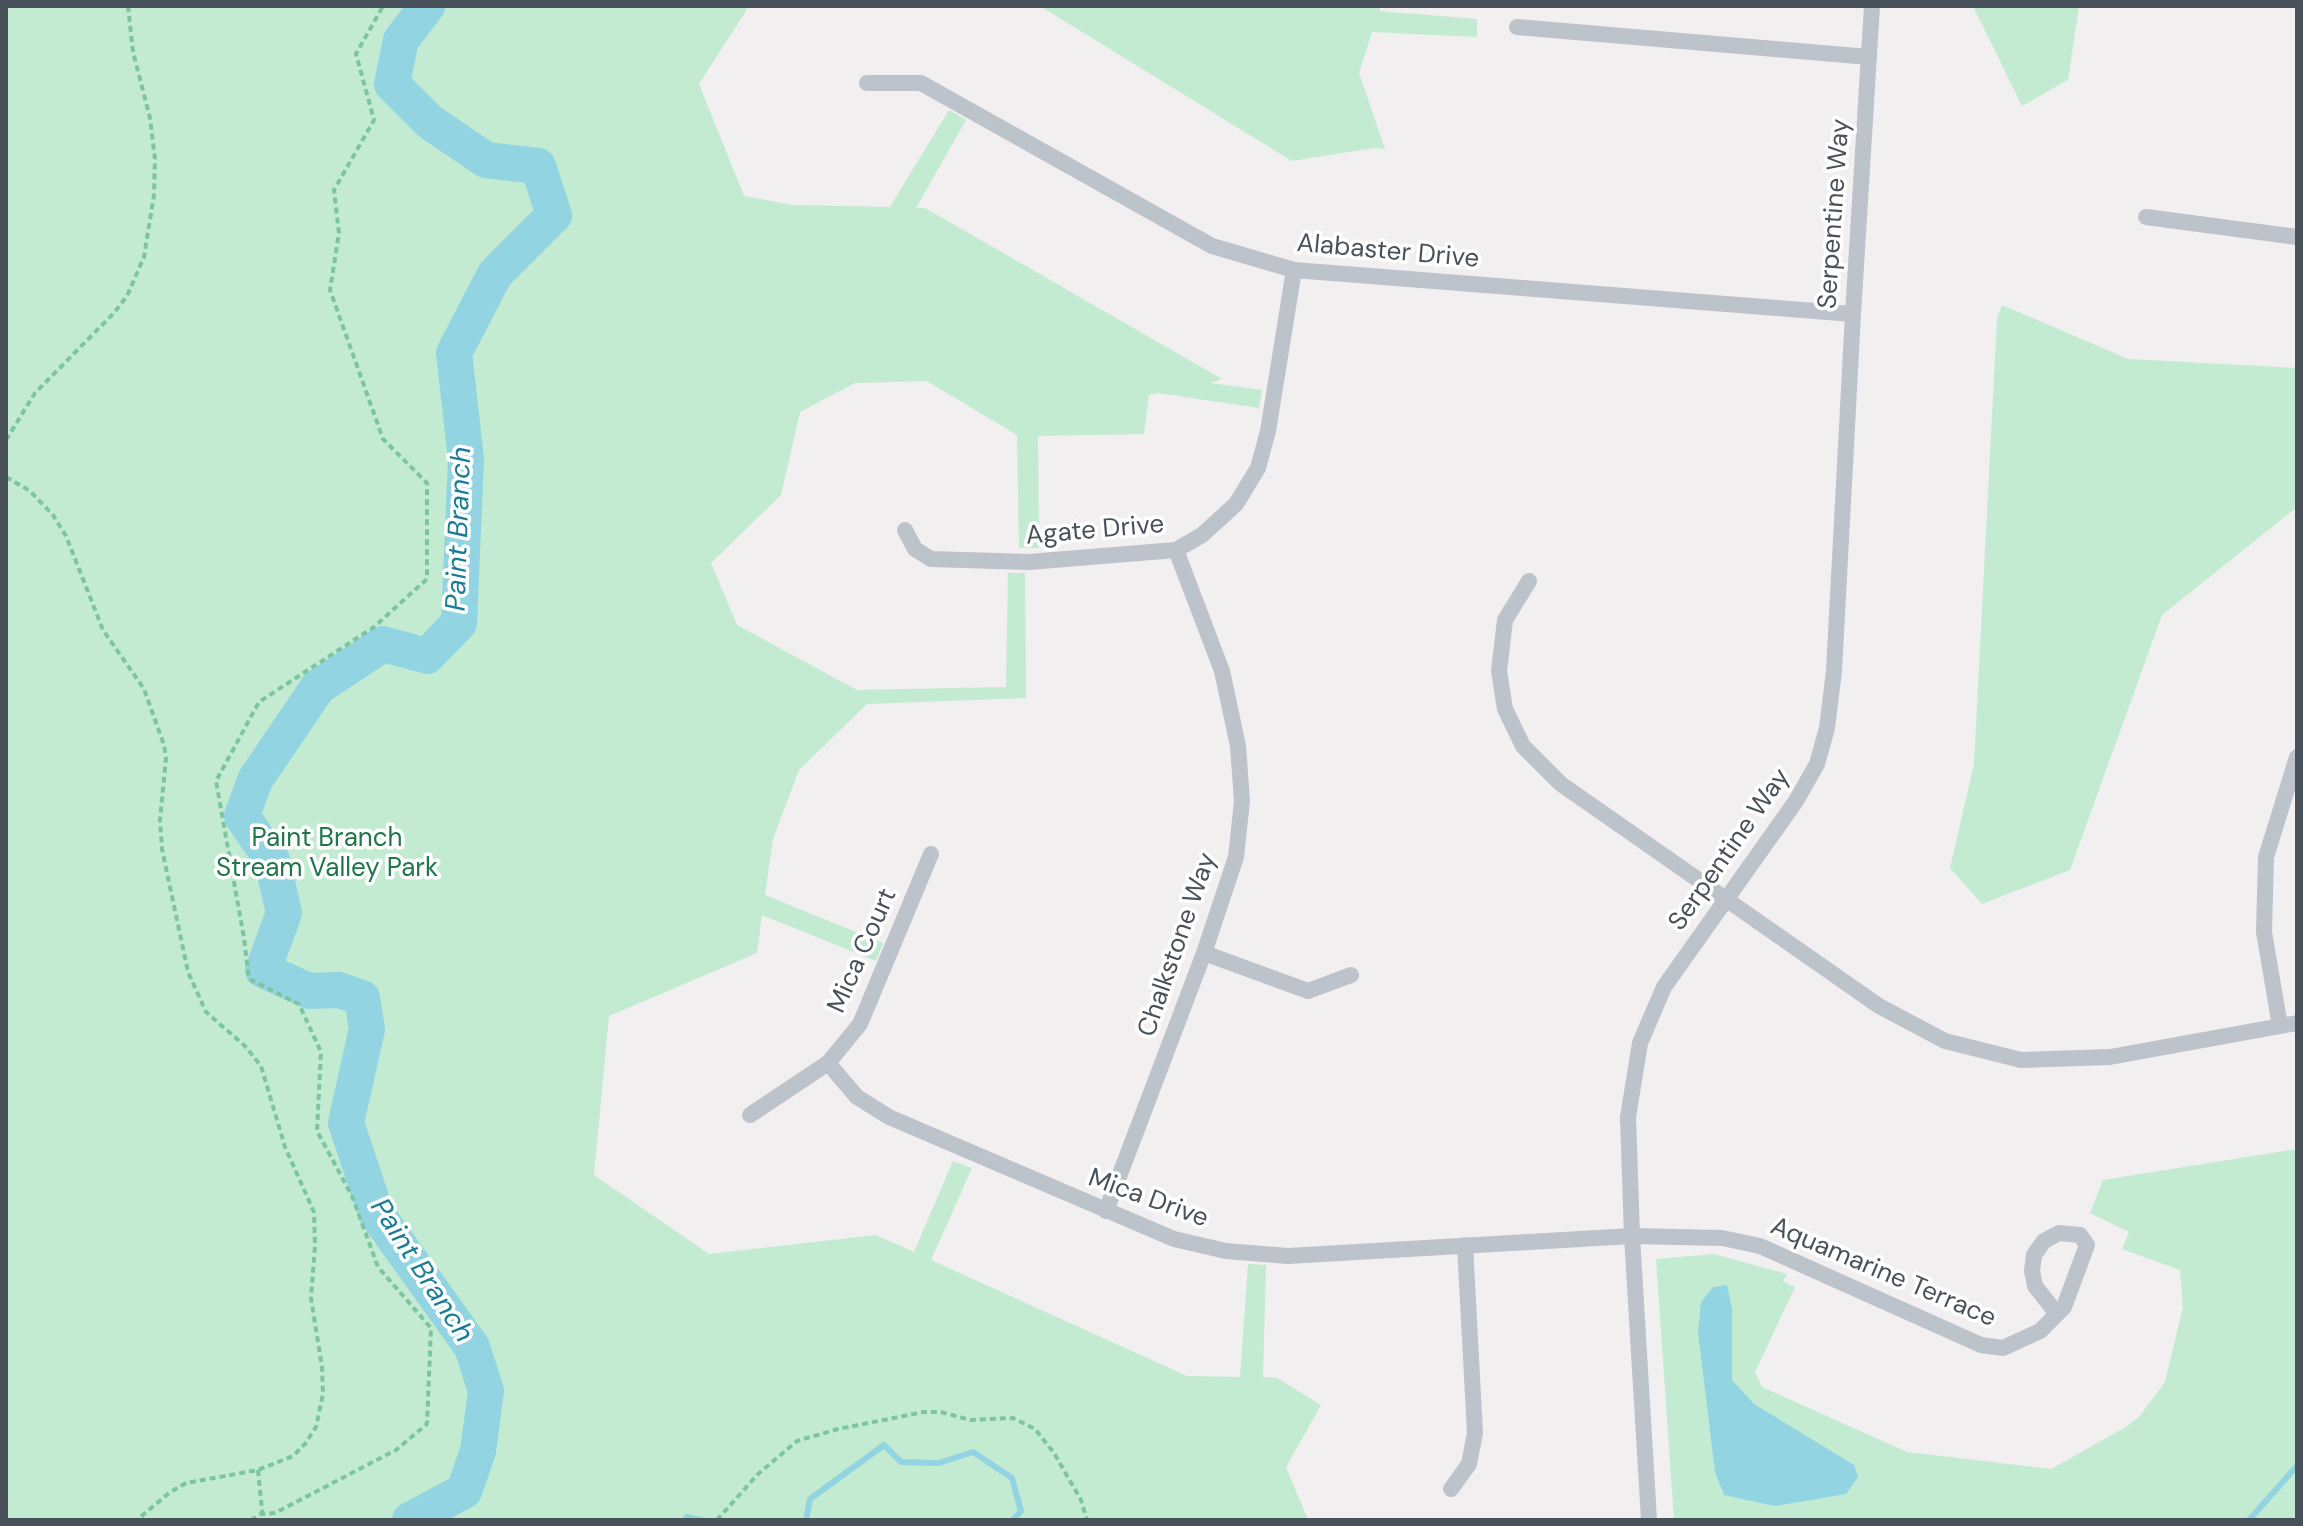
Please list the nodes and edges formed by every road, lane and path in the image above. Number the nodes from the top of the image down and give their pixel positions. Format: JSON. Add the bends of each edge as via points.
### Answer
{"nodes":[{"id":1,"x":128,"y":6,"type":"edge"},
{"id":2,"x":383,"y":6,"type":"edge"},
{"id":3,"x":1872,"y":6,"type":"edge"},
{"id":4,"x":1517,"y":27,"type":"dead end"},
{"id":5,"x":1869,"y":57,"type":"junction"},
{"id":6,"x":867,"y":83,"type":"dead end"},
{"id":7,"x":2146,"y":217,"type":"dead end"},
{"id":8,"x":2297,"y":237,"type":"edge"},
{"id":9,"x":1294,"y":270,"type":"junction"},
{"id":10,"x":1853,"y":314,"type":"junction"},
{"id":11,"x":6,"y":440,"type":"edge"},
{"id":12,"x":6,"y":477,"type":"edge"},
{"id":13,"x":905,"y":530,"type":"dead end"},
{"id":14,"x":1176,"y":550,"type":"junction"},
{"id":15,"x":1529,"y":581,"type":"dead end"},
{"id":16,"x":2297,"y":757,"type":"edge"},
{"id":17,"x":931,"y":854,"type":"dead end"},
{"id":18,"x":1726,"y":898,"type":"junction"},
{"id":19,"x":1204,"y":953,"type":"junction"},
{"id":20,"x":1351,"y":975,"type":"dead end"},
{"id":21,"x":2289,"y":1024,"type":"edge"},
{"id":22,"x":828,"y":1063,"type":"junction"},
{"id":23,"x":750,"y":1115,"type":"dead end"},
{"id":24,"x":1106,"y":1211,"type":"junction"},
{"id":25,"x":1632,"y":1236,"type":"junction"},
{"id":26,"x":1465,"y":1245,"type":"junction"},
{"id":27,"x":2057,"y":1314,"type":"junction"},
{"id":28,"x":258,"y":1470,"type":"junction"},
{"id":29,"x":1451,"y":1489,"type":"dead end"},
{"id":30,"x":262,"y":1517,"type":"edge"},
{"id":31,"x":137,"y":1520,"type":"edge"},
{"id":32,"x":251,"y":1520,"type":"edge"},
{"id":33,"x":717,"y":1520,"type":"edge"},
{"id":34,"x":1087,"y":1520,"type":"edge"},
{"id":35,"x":1649,"y":1520,"type":"edge"}],
"edges":[{"from":1,"to":11,"type":"path","via":[[155,159],[144,257],[127,296],[35,393]]},
{"from":2,"to":30,"type":"path","via":[[356,54],[374,120],[334,190],[339,233],[330,290],[383,439],[427,483],[427,579],[374,627],[259,702],[216,781],[249,979],[299,1004],[321,1052],[317,1131],[352,1196],[378,1267],[431,1328],[427,1424],[396,1450]]},
{"from":3,"to":5,"type":"street","name":"Serpentine Way"},
{"from":4,"to":5,"type":"street"},
{"from":5,"to":10,"type":"street","name":"Serpentine Way"},
{"from":6,"to":9,"type":"street","name":"Alabaster Drive","via":[[921,83],[1212,246]]},
{"from":7,"to":8,"type":"street"},
{"from":9,"to":10,"type":"street","name":"Alabaster Drive"},
{"from":9,"to":14,"type":"street","name":"Agate Drive","via":[[1258,468],[1236,504]]},
{"from":10,"to":18,"type":"street","name":"Serpentine Way","via":[[1827,728],[1817,764],[1796,801]]},
{"from":12,"to":28,"type":"path","via":[[30,491],[53,515],[103,630],[144,689],[164,745],[162,849],[188,972],[206,1012],[261,1066],[285,1147],[314,1212],[311,1298],[322,1367],[320,1411],[316,1427],[293,1456]]},
{"from":13,"to":14,"type":"street","name":"Agate Drive","via":[[915,549],[931,559],[1029,562]]},
{"from":14,"to":19,"type":"street","name":"Chalkstone Way","via":[[1222,671],[1238,746],[1242,801],[1236,857]]},
{"from":15,"to":18,"type":"street","via":[[1505,620],[1499,671],[1505,709],[1523,746],[1561,784]]},
{"from":16,"to":21,"type":"street","via":[[2266,857],[2264,932]]},
{"from":17,"to":22,"type":"street","name":"Mica Court","via":[[870,1005]]},
{"from":18,"to":21,"type":"street","via":[[1879,1006],[1945,1041],[1985,1053],[2021,1060],[2110,1057]]},
{"from":18,"to":25,"type":"street","name":"Serpentine Way","via":[[1664,987],[1640,1043],[1628,1117]]},
{"from":19,"to":20,"type":"street","via":[[1308,991]]},
{"from":19,"to":24,"type":"street","name":"Chalkstone Way"},
{"from":22,"to":23,"type":"street","name":"Mica Court"},
{"from":22,"to":24,"type":"street","name":"Mica Drive","via":[[857,1097],[889,1117]]},
{"from":24,"to":26,"type":"street","name":"Mica Drive","via":[[1174,1239],[1226,1251],[1288,1256]]},
{"from":25,"to":26,"type":"street","name":"Mica Drive"},
{"from":25,"to":27,"type":"street","name":"Aquamarine Terrace","via":[[1722,1238],[1760,1246],[1981,1345],[2003,1348],[2040,1331]]},
{"from":25,"to":35,"type":"street","name":"Serpentine Way"},
{"from":26,"to":29,"type":"street","via":[[1475,1433],[1469,1464]]},
{"from":27,"to":27,"type":"street","name":"Aquamarine Terrace","via":[[2035,1286],[2034,1255],[2059,1233],[2080,1235],[2087,1245]]},
{"from":28,"to":30,"type":"path"},
{"from":28,"to":31,"type":"path","via":[[186,1483]]},
{"from":30,"to":32,"type":"path"},
{"from":33,"to":34,"type":"path","via":[[797,1441],[924,1412],[970,1420],[1013,1418],[1035,1429],[1081,1500]]}]}
